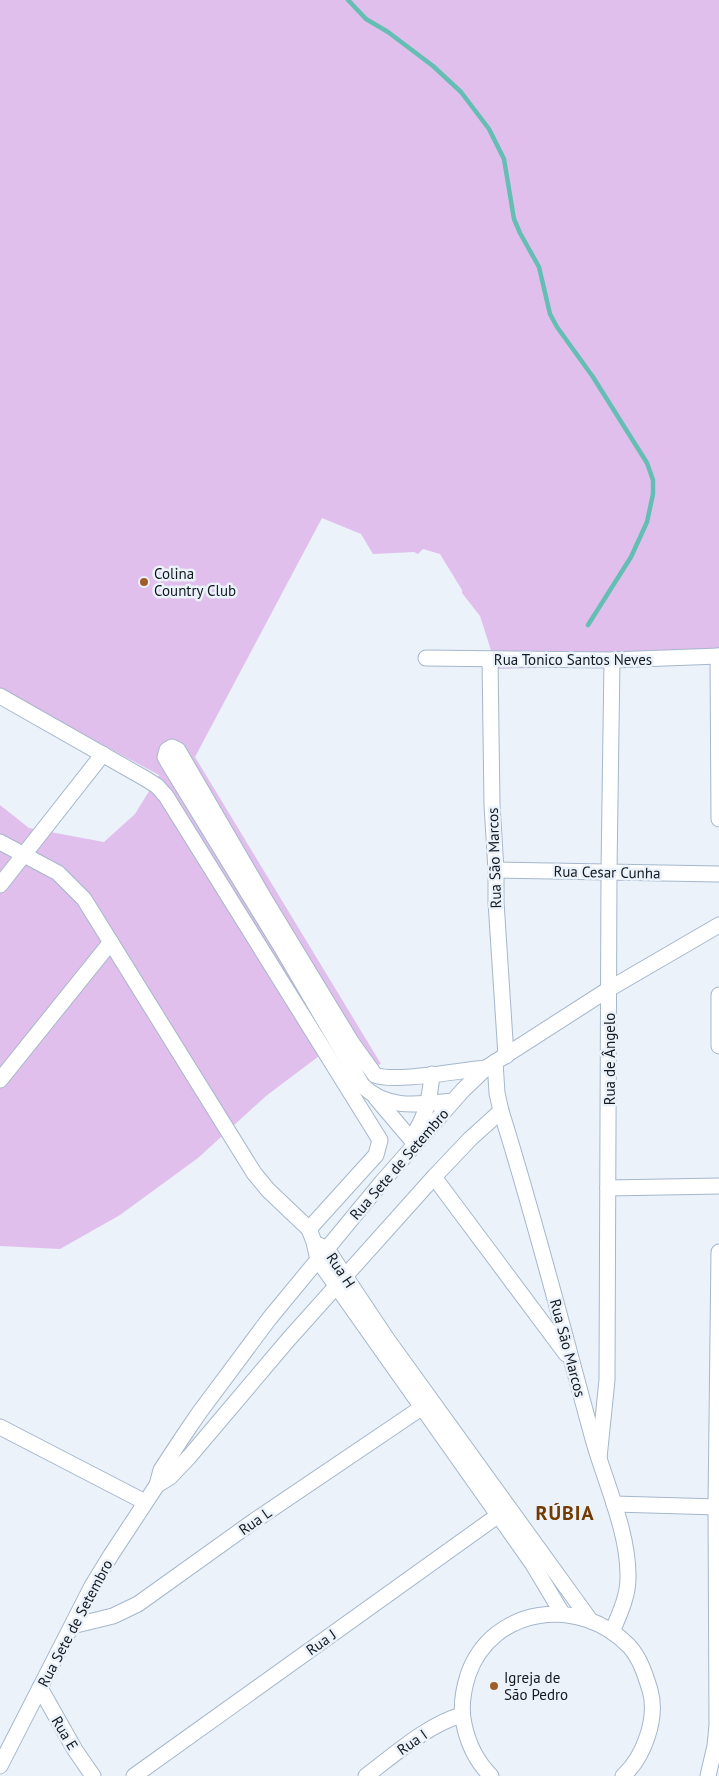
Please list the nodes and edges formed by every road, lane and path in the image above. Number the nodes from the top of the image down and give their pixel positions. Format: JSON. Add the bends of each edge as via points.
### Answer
{"nodes":[{"id":1,"x":718,"y":656,"type":"edge"},
{"id":2,"x":426,"y":658,"type":"dead end"},
{"id":3,"x":490,"y":659,"type":"junction"},
{"id":4,"x":612,"y":660,"type":"junction"},
{"id":5,"x":0,"y":696,"type":"edge"},
{"id":6,"x":102,"y":754,"type":"junction"},
{"id":7,"x":719,"y":819,"type":"edge"},
{"id":8,"x":0,"y":842,"type":"edge"},
{"id":9,"x":24,"y":855,"type":"junction"},
{"id":10,"x":496,"y":870,"type":"junction"},
{"id":11,"x":609,"y":872,"type":"junction"},
{"id":12,"x":719,"y":874,"type":"edge"},
{"id":13,"x":0,"y":885,"type":"edge"},
{"id":14,"x":719,"y":925,"type":"edge"},
{"id":15,"x":112,"y":942,"type":"junction"},
{"id":16,"x":609,"y":989,"type":"junction"},
{"id":17,"x":719,"y":995,"type":"edge"},
{"id":18,"x":719,"y":1046,"type":"edge"},
{"id":19,"x":496,"y":1062,"type":"junction"},
{"id":20,"x":432,"y":1074,"type":"junction"},
{"id":21,"x":0,"y":1080,"type":"edge"},
{"id":22,"x":373,"y":1095,"type":"junction"},
{"id":23,"x":453,"y":1101,"type":"junction"},
{"id":24,"x":429,"y":1103,"type":"junction"},
{"id":25,"x":501,"y":1111,"type":"junction"},
{"id":26,"x":413,"y":1142,"type":"junction"},
{"id":27,"x":434,"y":1177,"type":"junction"},
{"id":28,"x":719,"y":1186,"type":"edge"},
{"id":29,"x":608,"y":1188,"type":"junction"},
{"id":30,"x":317,"y":1245,"type":"junction"},
{"id":31,"x":719,"y":1252,"type":"edge"},
{"id":32,"x":341,"y":1281,"type":"junction"},
{"id":33,"x":571,"y":1361,"type":"junction"},
{"id":34,"x":426,"y":1404,"type":"junction"},
{"id":35,"x":0,"y":1428,"type":"edge"},
{"id":36,"x":598,"y":1458,"type":"junction"},
{"id":37,"x":157,"y":1485,"type":"junction"},
{"id":38,"x":145,"y":1502,"type":"junction"},
{"id":39,"x":614,"y":1504,"type":"junction"},
{"id":40,"x":718,"y":1507,"type":"edge"},
{"id":41,"x":503,"y":1511,"type":"junction"},
{"id":42,"x":562,"y":1613,"type":"junction"},
{"id":43,"x":590,"y":1620,"type":"junction"},
{"id":44,"x":72,"y":1626,"type":"junction"},
{"id":45,"x":612,"y":1632,"type":"junction"},
{"id":46,"x":40,"y":1688,"type":"junction"},
{"id":47,"x":462,"y":1715,"type":"junction"},
{"id":48,"x":0,"y":1766,"type":"edge"},
{"id":49,"x":93,"y":1776,"type":"edge"},
{"id":50,"x":134,"y":1776,"type":"edge"},
{"id":51,"x":366,"y":1776,"type":"edge"},
{"id":52,"x":491,"y":1776,"type":"edge"},
{"id":53,"x":623,"y":1776,"type":"edge"},
{"id":54,"x":708,"y":1776,"type":"edge"}],
"edges":[{"from":1,"to":4,"type":"street","name":"Rua Tonico Santos Neves"},
{"from":1,"to":7,"type":"street"},
{"from":2,"to":3,"type":"street","name":"Rua Tonico Santos Neves"},
{"from":3,"to":4,"type":"street","name":"Rua Tonico Santos Neves"},
{"from":3,"to":10,"type":"street","name":"Rua São Marcos"},
{"from":4,"to":11,"type":"street","name":"Rua de Ângelo"},
{"from":5,"to":6,"type":"street"},
{"from":6,"to":9,"type":"street"},
{"from":6,"to":30,"type":"street","via":[[157,786],[166,796],[380,1140],[376,1155]]},
{"from":8,"to":9,"type":"street","name":"Rua H"},
{"from":9,"to":13,"type":"street"},
{"from":9,"to":15,"type":"street","name":"Rua H","via":[[58,873],[84,899]]},
{"from":10,"to":11,"type":"street","name":"Rua Cesar Cunha"},
{"from":10,"to":19,"type":"street","name":"Rua São Marcos"},
{"from":11,"to":12,"type":"street","name":"Rua Cesar Cunha"},
{"from":11,"to":16,"type":"street","name":"Rua de Ângelo"},
{"from":14,"to":16,"type":"street","name":"Rua Sete de Setembro"},
{"from":15,"to":21,"type":"street"},
{"from":15,"to":30,"type":"street","name":"Rua H","via":[[254,1174]]},
{"from":16,"to":19,"type":"street","name":"Rua Sete de Setembro"},
{"from":16,"to":29,"type":"street","name":"Rua de Ângelo"},
{"from":17,"to":18,"type":"street"},
{"from":19,"to":20,"type":"street"},
{"from":19,"to":23,"type":"street","name":"Rua Sete de Setembro"},
{"from":19,"to":25,"type":"street","name":"Rua São Marcos"},
{"from":20,"to":22,"type":"street","via":[[396,1078],[375,1075],[370,1070],[178,750],[169,748],[165,753],[169,764],[352,1070]]},
{"from":20,"to":24,"type":"street"},
{"from":22,"to":24,"type":"street","via":[[396,1104]]},
{"from":22,"to":26,"type":"street"},
{"from":23,"to":24,"type":"street"},
{"from":23,"to":26,"type":"street","name":"Rua Sete de Setembro"},
{"from":24,"to":26,"type":"street"},
{"from":25,"to":27,"type":"street","name":"Rua Sete de Setembro"},
{"from":25,"to":33,"type":"street","name":"Rua São Marcos"},
{"from":26,"to":30,"type":"street","name":"Rua Sete de Setembro"},
{"from":27,"to":32,"type":"street","name":"Rua Sete de Setembro"},
{"from":27,"to":33,"type":"street"},
{"from":28,"to":29,"type":"street"},
{"from":29,"to":36,"type":"street","name":"Rua de Ângelo","via":[[607,1380]]},
{"from":30,"to":32,"type":"street","name":"Rua H"},
{"from":30,"to":37,"type":"street","name":"Rua Sete de Setembro","via":[[270,1319],[199,1413],[161,1470]]},
{"from":31,"to":40,"type":"street"},
{"from":32,"to":34,"type":"street","name":"Rua H","via":[[368,1312]]},
{"from":32,"to":37,"type":"street","name":"Rua Sete de Setembro","via":[[170,1477]]},
{"from":33,"to":36,"type":"street","name":"Rua São Marcos"},
{"from":34,"to":41,"type":"street","name":"Rua H"},
{"from":34,"to":44,"type":"street","name":"Rua L","via":[[138,1604],[113,1616]]},
{"from":35,"to":38,"type":"street"},
{"from":36,"to":39,"type":"street","name":"Rua São Marcos"},
{"from":37,"to":38,"type":"street","name":"Rua Sete de Setembro"},
{"from":38,"to":44,"type":"street","name":"Rua Sete de Setembro"},
{"from":39,"to":40,"type":"street"},
{"from":39,"to":45,"type":"street","name":"Rua São Marcos","via":[[628,1578],[626,1595]]},
{"from":40,"to":54,"type":"street","via":[[717,1725]]},
{"from":41,"to":42,"type":"street","name":"Rua H"},
{"from":41,"to":43,"type":"street","name":"Rua H"},
{"from":41,"to":50,"type":"street","name":"Rua J"},
{"from":42,"to":43,"type":"street"},
{"from":42,"to":47,"type":"street","via":[[535,1615],[510,1625],[488,1642],[472,1664],[463,1690]]},
{"from":43,"to":45,"type":"street"},
{"from":44,"to":46,"type":"street","name":"Rua Sete de Setembro"},
{"from":45,"to":53,"type":"street","via":[[629,1647],[644,1669],[651,1694],[651,1721],[645,1746]]},
{"from":46,"to":48,"type":"street","name":"Rua Sete de Setembro"},
{"from":46,"to":49,"type":"street","name":"Rua E"},
{"from":47,"to":51,"type":"street","name":"Rua I","via":[[429,1730]]},
{"from":47,"to":52,"type":"street","via":[[468,1744]]}]}
